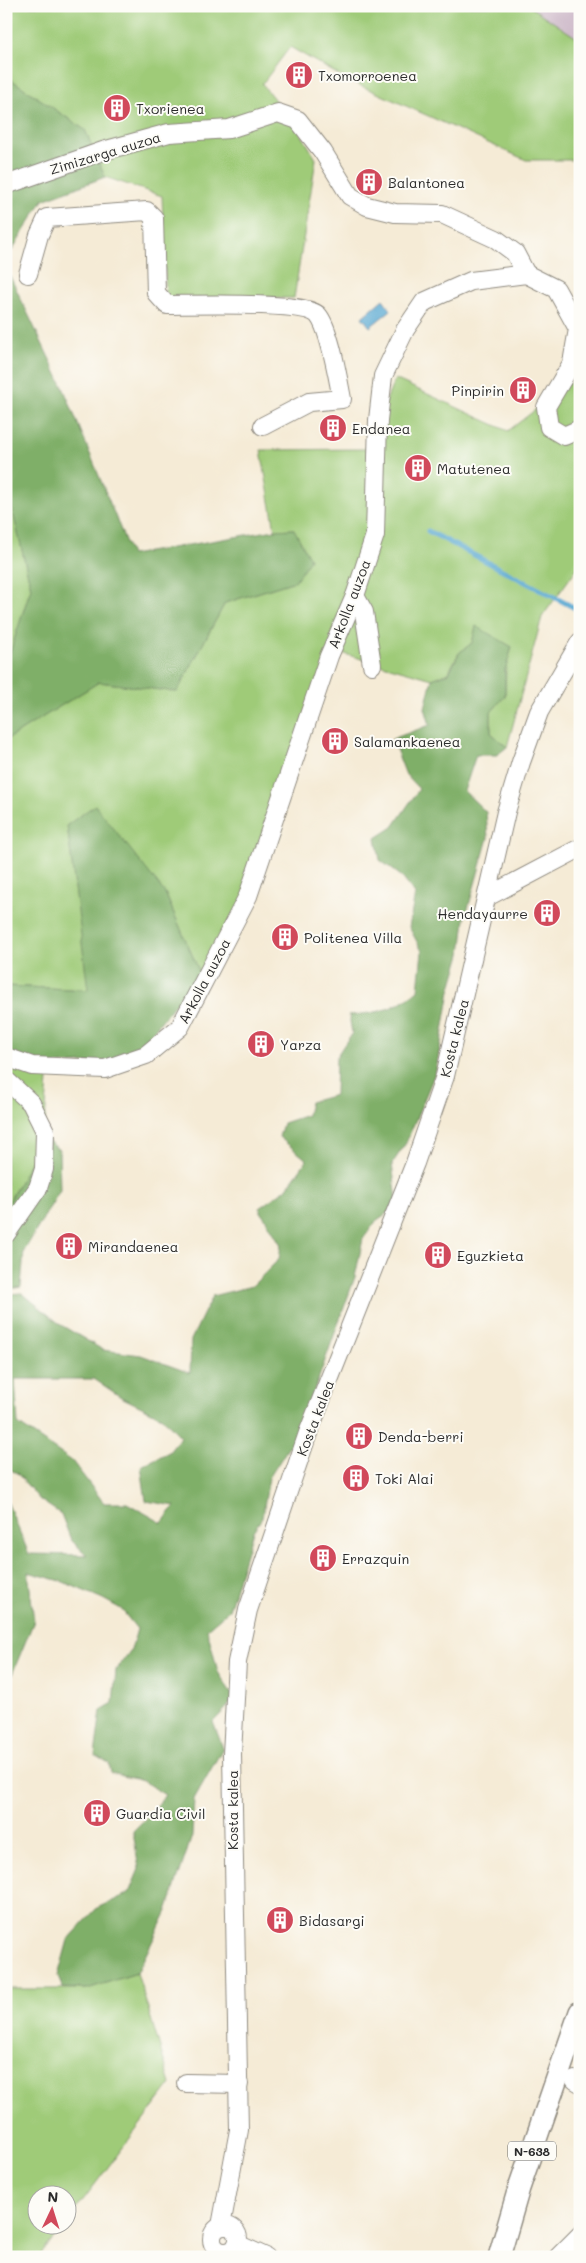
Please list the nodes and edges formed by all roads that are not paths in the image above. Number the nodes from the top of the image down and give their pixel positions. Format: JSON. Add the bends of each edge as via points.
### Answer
{"nodes":[{"id":1,"x":6,"y":185,"type":"edge"},
{"id":2,"x":28,"y":274,"type":"dead end"},
{"id":3,"x":526,"y":274,"type":"junction"},
{"id":4,"x":264,"y":426,"type":"dead end"},
{"id":5,"x":580,"y":429,"type":"edge"},
{"id":6,"x":355,"y":596,"type":"junction"},
{"id":7,"x":580,"y":642,"type":"edge"},
{"id":8,"x":372,"y":665,"type":"dead end"},
{"id":9,"x":580,"y":848,"type":"edge"},
{"id":10,"x":487,"y":897,"type":"junction"},
{"id":11,"x":6,"y":1058,"type":"edge"},
{"id":12,"x":6,"y":1080,"type":"edge"},
{"id":13,"x":6,"y":1234,"type":"edge"},
{"id":14,"x":580,"y":2012,"type":"edge"},
{"id":15,"x":186,"y":2082,"type":"dead end"},
{"id":16,"x":239,"y":2084,"type":"junction"},
{"id":17,"x":519,"y":2188,"type":"junction"},
{"id":18,"x":221,"y":2226,"type":"junction"},
{"id":19,"x":580,"y":2235,"type":"edge"},
{"id":20,"x":237,"y":2244,"type":"junction"},
{"id":21,"x":212,"y":2253,"type":"edge"},
{"id":22,"x":266,"y":2257,"type":"edge"},
{"id":23,"x":485,"y":2257,"type":"edge"},
{"id":24,"x":499,"y":2257,"type":"edge"},
{"id":25,"x":558,"y":2257,"type":"edge"}],
"edges":[{"from":1,"to":3,"type":"street","name":"Zimizarga auzoa","via":[[103,151],[169,133],[228,129],[278,113],[298,120],[323,152],[350,196],[367,206],[395,214],[442,214],[496,239],[515,253]]},
{"from":2,"to":4,"type":"street","via":[[47,218],[147,211],[154,218],[156,293],[166,305],[303,308],[317,314],[324,325],[342,399],[309,402]]},
{"from":3,"to":5,"type":"street","via":[[556,289],[578,329],[572,363],[546,407],[548,427],[564,436]]},
{"from":3,"to":6,"type":"street","name":"Arkolla auzoa","via":[[471,281],[424,302],[405,330],[383,376],[378,420],[375,535]]},
{"from":6,"to":8,"type":"street","via":[[364,612]]},
{"from":6,"to":11,"type":"street","name":"Arkolla auzoa","via":[[329,656],[248,896],[180,1027],[146,1055],[105,1069],[32,1066]]},
{"from":7,"to":10,"type":"street","name":"Kosta kalea","via":[[539,712],[506,812]]},
{"from":9,"to":10,"type":"street"},
{"from":10,"to":16,"type":"street","name":"Kosta kalea","via":[[445,1076],[415,1163],[308,1433],[248,1610],[240,1647],[232,1754]]},
{"from":12,"to":13,"type":"street","via":[[31,1103],[45,1131],[44,1169],[38,1188]]},
{"from":14,"to":17,"type":"main road","number":"N-638"},
{"from":15,"to":16,"type":"street"},
{"from":16,"to":18,"type":"street","name":"Kosta kalea","via":[[238,2130]]},
{"from":17,"to":23,"type":"main road","number":"N-638"},
{"from":17,"to":24,"type":"main road","number":"N-638"},
{"from":18,"to":20,"type":"street","via":[[236,2232]]},
{"from":18,"to":21,"type":"street","via":[[212,2236]]},
{"from":19,"to":25,"type":"street"},
{"from":20,"to":21,"type":"street","via":[[227,2252]]},
{"from":20,"to":22,"type":"street"}]}
